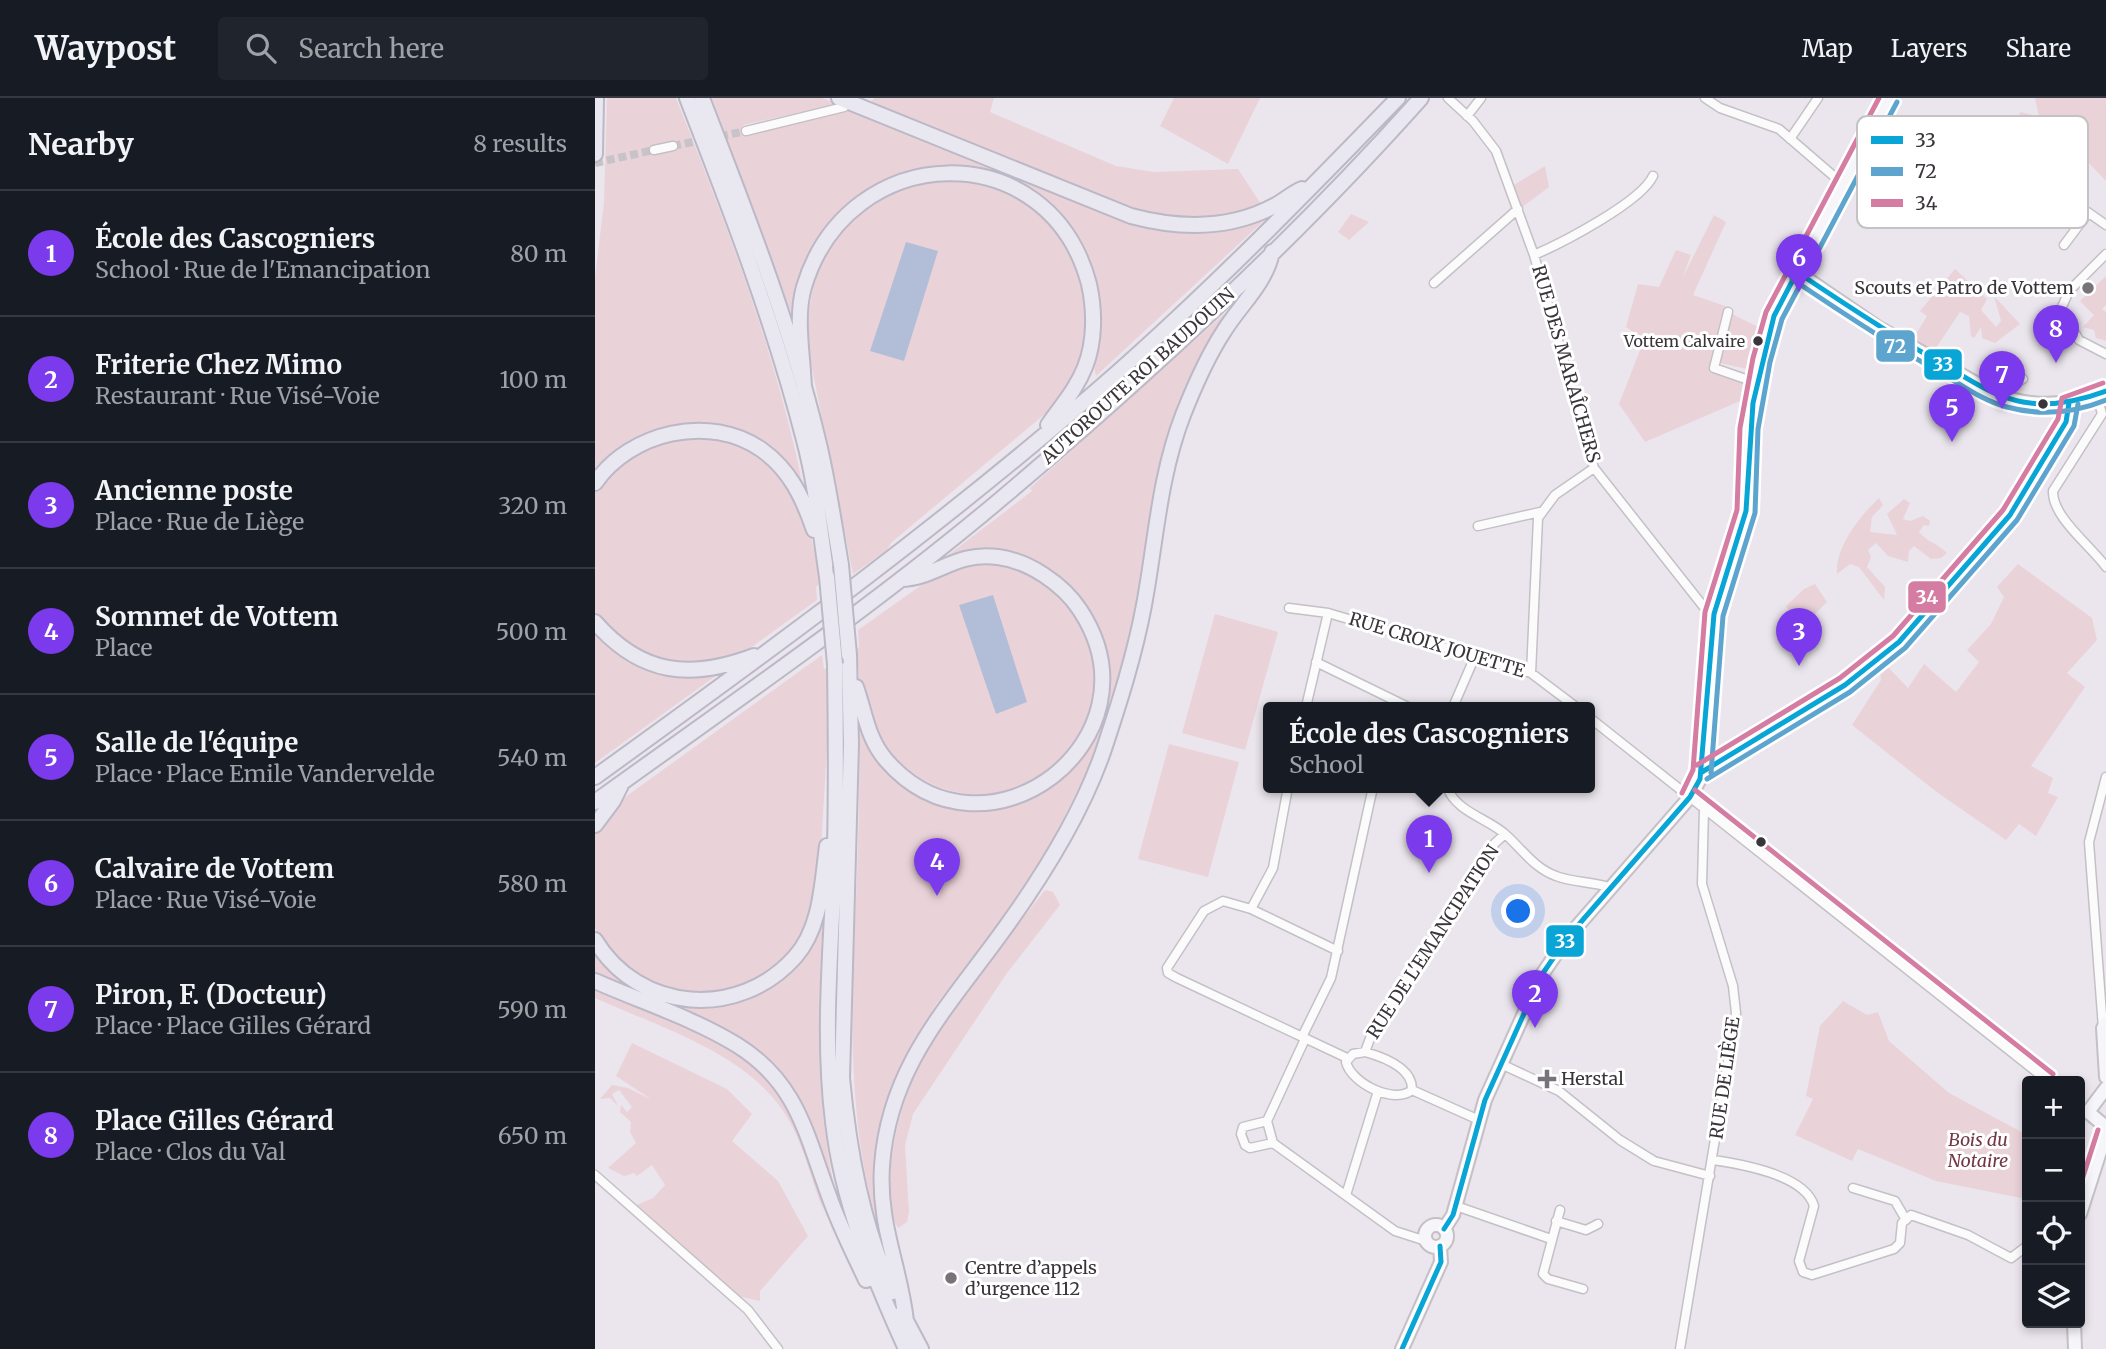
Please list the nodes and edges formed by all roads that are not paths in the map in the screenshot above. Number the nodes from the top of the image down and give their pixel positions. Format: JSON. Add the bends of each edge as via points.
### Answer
{"nodes":[{"id":1,"x":596,"y":98,"type":"edge"},
{"id":2,"x":687,"y":98,"type":"edge"},
{"id":3,"x":702,"y":98,"type":"edge"},
{"id":4,"x":1398,"y":98,"type":"edge"},
{"id":5,"x":1421,"y":98,"type":"edge"},
{"id":6,"x":1481,"y":98,"type":"edge"},
{"id":7,"x":1705,"y":98,"type":"edge"},
{"id":8,"x":1818,"y":98,"type":"edge"},
{"id":9,"x":1889,"y":98,"type":"edge"},
{"id":10,"x":1451,"y":101,"type":"edge"},
{"id":11,"x":841,"y":102,"type":"edge"},
{"id":12,"x":1467,"y":116,"type":"junction"},
{"id":13,"x":1880,"y":116,"type":"edge"},
{"id":14,"x":746,"y":131,"type":"tunnel mouth"},
{"id":15,"x":1790,"y":139,"type":"junction"},
{"id":16,"x":673,"y":146,"type":"tunnel mouth"},
{"id":17,"x":654,"y":150,"type":"tunnel mouth"},
{"id":18,"x":595,"y":154,"type":"edge"},
{"id":19,"x":1857,"y":160,"type":"edge"},
{"id":20,"x":1653,"y":176,"type":"dead end"},
{"id":21,"x":1316,"y":183,"type":"junction"},
{"id":22,"x":1844,"y":185,"type":"junction"},
{"id":23,"x":1518,"y":209,"type":"junction"},
{"id":24,"x":2088,"y":213,"type":"edge"},
{"id":25,"x":2106,"y":225,"type":"edge"},
{"id":26,"x":2076,"y":228,"type":"edge"},
{"id":27,"x":2064,"y":244,"type":"dead end"},
{"id":28,"x":1272,"y":252,"type":"junction"},
{"id":29,"x":1534,"y":254,"type":"junction"},
{"id":30,"x":2106,"y":254,"type":"edge"},
{"id":31,"x":1797,"y":272,"type":"junction"},
{"id":32,"x":1434,"y":283,"type":"dead end"},
{"id":33,"x":1727,"y":312,"type":"dead end"},
{"id":34,"x":2106,"y":354,"type":"edge"},
{"id":35,"x":2023,"y":379,"type":"dead end"},
{"id":36,"x":1757,"y":383,"type":"junction"},
{"id":37,"x":1976,"y":386,"type":"junction"},
{"id":38,"x":804,"y":388,"type":"junction"},
{"id":39,"x":2101,"y":393,"type":"edge"},
{"id":40,"x":1995,"y":394,"type":"junction"},
{"id":41,"x":2069,"y":403,"type":"junction"},
{"id":42,"x":1947,"y":421,"type":"dead end"},
{"id":43,"x":1036,"y":443,"type":"junction"},
{"id":44,"x":1594,"y":468,"type":"junction"},
{"id":45,"x":595,"y":483,"type":"edge"},
{"id":46,"x":1540,"y":512,"type":"junction"},
{"id":47,"x":1478,"y":526,"type":"dead end"},
{"id":48,"x":824,"y":557,"type":"junction"},
{"id":49,"x":2106,"y":568,"type":"edge"},
{"id":50,"x":900,"y":579,"type":"junction"},
{"id":51,"x":1289,"y":608,"type":"dead end"},
{"id":52,"x":1328,"y":613,"type":"junction"},
{"id":53,"x":1714,"y":614,"type":"junction"},
{"id":54,"x":595,"y":622,"type":"edge"},
{"id":55,"x":772,"y":650,"type":"junction"},
{"id":56,"x":1476,"y":654,"type":"junction"},
{"id":57,"x":1317,"y":662,"type":"junction"},
{"id":58,"x":1531,"y":673,"type":"junction"},
{"id":59,"x":850,"y":676,"type":"junction"},
{"id":60,"x":1308,"y":702,"type":"edge"},
{"id":61,"x":1388,"y":702,"type":"edge"},
{"id":62,"x":1455,"y":702,"type":"edge"},
{"id":63,"x":1569,"y":702,"type":"edge"},
{"id":64,"x":1595,"y":722,"type":"edge"},
{"id":65,"x":1702,"y":772,"type":"junction"},
{"id":66,"x":595,"y":777,"type":"edge"},
{"id":67,"x":2106,"y":778,"type":"edge"},
{"id":68,"x":622,"y":783,"type":"junction"},
{"id":69,"x":1287,"y":793,"type":"edge"},
{"id":70,"x":1372,"y":793,"type":"edge"},
{"id":71,"x":1449,"y":793,"type":"edge"},
{"id":72,"x":1690,"y":797,"type":"junction"},
{"id":73,"x":595,"y":802,"type":"edge"},
{"id":74,"x":1704,"y":809,"type":"junction"},
{"id":75,"x":836,"y":818,"type":"junction"},
{"id":76,"x":595,"y":825,"type":"edge"},
{"id":77,"x":1505,"y":834,"type":"junction"},
{"id":78,"x":1609,"y":887,"type":"junction"},
{"id":79,"x":1251,"y":909,"type":"junction"},
{"id":80,"x":595,"y":940,"type":"edge"},
{"id":81,"x":1338,"y":951,"type":"junction"},
{"id":82,"x":595,"y":981,"type":"edge"},
{"id":83,"x":2104,"y":1026,"type":"edge"},
{"id":84,"x":1304,"y":1038,"type":"junction"},
{"id":85,"x":1365,"y":1052,"type":"junction"},
{"id":86,"x":1347,"y":1058,"type":"junction"},
{"id":87,"x":1501,"y":1064,"type":"junction"},
{"id":88,"x":2042,"y":1076,"type":"edge"},
{"id":89,"x":2106,"y":1077,"type":"edge"},
{"id":90,"x":2106,"y":1088,"type":"edge"},
{"id":91,"x":1412,"y":1090,"type":"junction"},
{"id":92,"x":1378,"y":1091,"type":"junction"},
{"id":93,"x":2085,"y":1108,"type":"edge"},
{"id":94,"x":2085,"y":1110,"type":"edge"},
{"id":95,"x":1267,"y":1121,"type":"junction"},
{"id":96,"x":1479,"y":1121,"type":"junction"},
{"id":97,"x":2106,"y":1127,"type":"edge"},
{"id":98,"x":2106,"y":1133,"type":"edge"},
{"id":99,"x":1273,"y":1143,"type":"junction"},
{"id":100,"x":1713,"y":1160,"type":"junction"},
{"id":101,"x":595,"y":1175,"type":"edge"},
{"id":102,"x":1710,"y":1176,"type":"junction"},
{"id":103,"x":1853,"y":1188,"type":"dead end"},
{"id":104,"x":1346,"y":1195,"type":"junction"},
{"id":105,"x":2084,"y":1202,"type":"edge"},
{"id":106,"x":1455,"y":1206,"type":"junction"},
{"id":107,"x":1560,"y":1210,"type":"dead end"},
{"id":108,"x":1906,"y":1220,"type":"junction"},
{"id":109,"x":1556,"y":1222,"type":"junction"},
{"id":110,"x":1598,"y":1224,"type":"dead end"},
{"id":111,"x":1444,"y":1229,"type":"junction"},
{"id":112,"x":1551,"y":1239,"type":"junction"},
{"id":113,"x":1426,"y":1241,"type":"junction"},
{"id":114,"x":1440,"y":1247,"type":"junction"},
{"id":115,"x":2022,"y":1250,"type":"edge"},
{"id":116,"x":1583,"y":1289,"type":"dead end"},
{"id":117,"x":906,"y":1321,"type":"junction"},
{"id":118,"x":2074,"y":1328,"type":"edge"},
{"id":119,"x":778,"y":1349,"type":"edge"},
{"id":120,"x":905,"y":1349,"type":"edge"},
{"id":121,"x":921,"y":1349,"type":"edge"},
{"id":122,"x":1402,"y":1349,"type":"edge"},
{"id":123,"x":1680,"y":1349,"type":"edge"},
{"id":124,"x":2075,"y":1349,"type":"edge"}],
"edges":[{"from":1,"to":18,"type":"highway"},
{"from":2,"to":48,"type":"highway","via":[[759,288],[787,379],[805,443]]},
{"from":3,"to":38,"type":"highway","via":[[773,285]]},
{"from":4,"to":21,"type":"highway"},
{"from":5,"to":28,"type":"highway","name":"AUTOROUTE ROI BAUDOUIN"},
{"from":6,"to":12,"type":"street"},
{"from":7,"to":15,"type":"street","via":[[1720,108],[1769,124]]},
{"from":8,"to":15,"type":"street"},
{"from":9,"to":13,"type":"street"},
{"from":10,"to":12,"type":"street","name":"RUE DES MARAÎCHERS"},
{"from":11,"to":14,"type":"street"},
{"from":11,"to":21,"type":"highway","via":[[1163,225],[1217,225],[1245,218]]},
{"from":12,"to":23,"type":"street","name":"RUE DES MARAÎCHERS","via":[[1493,145]]},
{"from":15,"to":22,"type":"street"},
{"from":16,"to":17,"type":"street"},
{"from":19,"to":22,"type":"street"},
{"from":20,"to":29,"type":"street","via":[[1648,186],[1599,220]]},
{"from":21,"to":43,"type":"highway","via":[[1226,273]]},
{"from":22,"to":31,"type":"street"},
{"from":23,"to":29,"type":"street","name":"RUE DES MARAÎCHERS"},
{"from":23,"to":32,"type":"street"},
{"from":24,"to":25,"type":"street"},
{"from":26,"to":27,"type":"street"},
{"from":28,"to":50,"type":"highway","name":"AUTOROUTE ROI BAUDOUIN","via":[[1192,331],[1002,499]]},
{"from":28,"to":117,"type":"highway","via":[[1268,270],[1223,332],[1182,417],[1156,519],[1141,618],[1102,754],[1086,792],[1035,885],[927,1032],[893,1104],[882,1166],[882,1200]]},
{"from":29,"to":44,"type":"street","name":"RUE DES MARAÎCHERS"},
{"from":30,"to":34,"type":"street","via":[[2069,291],[2061,309],[2079,340]]},
{"from":31,"to":36,"type":"street","via":[[1774,316]]},
{"from":31,"to":37,"type":"street"},
{"from":33,"to":36,"type":"street","via":[[1714,369]]},
{"from":35,"to":40,"type":"street"},
{"from":36,"to":53,"type":"street","via":[[1749,428],[1747,511]]},
{"from":37,"to":40,"type":"street"},
{"from":37,"to":42,"type":"street"},
{"from":38,"to":43,"type":"highway","via":[[803,290],[821,245],[836,223],[876,192],[904,179],[932,174],[982,177],[1005,184],[1049,213],[1079,256],[1091,294],[1091,345],[1085,366],[1074,390]]},
{"from":38,"to":59,"type":"highway","bridge":true,"via":[[841,565]]},
{"from":39,"to":41,"type":"street"},
{"from":39,"to":49,"type":"street","via":[[2102,414],[2052,497],[2058,513]]},
{"from":40,"to":41,"type":"street","via":[[2033,404]]},
{"from":41,"to":65,"type":"street","via":[[2066,422],[2010,515],[1899,642],[1845,684]]},
{"from":43,"to":55,"type":"highway"},
{"from":44,"to":46,"type":"street","via":[[1570,482]]},
{"from":44,"to":53,"type":"street","name":"RUE DES MARAÎCHERS"},
{"from":45,"to":48,"type":"highway","via":[[614,461],[651,439],[689,432],[728,435],[761,450],[792,480]]},
{"from":46,"to":47,"type":"street"},
{"from":46,"to":58,"type":"street"},
{"from":48,"to":75,"type":"highway","bridge":true,"via":[[835,664]]},
{"from":50,"to":59,"type":"highway","via":[[915,579],[959,559],[997,556],[1053,581],[1079,608],[1100,659],[1100,699],[1084,744],[1052,779],[1029,792],[1001,802],[947,798],[903,777],[885,759],[871,737]]},
{"from":50,"to":68,"type":"highway","name":"AUTOROUTE ROI BAUDOUIN"},
{"from":51,"to":52,"type":"street","name":"RUE CROIX JOUETTE"},
{"from":52,"to":56,"type":"street","name":"RUE CROIX JOUETTE"},
{"from":52,"to":57,"type":"street"},
{"from":53,"to":65,"type":"street"},
{"from":54,"to":55,"type":"highway","via":[[632,655],[665,669],[698,671]]},
{"from":55,"to":66,"type":"highway"},
{"from":56,"to":58,"type":"street","name":"RUE CROIX JOUETTE"},
{"from":56,"to":62,"type":"street"},
{"from":57,"to":60,"type":"street"},
{"from":57,"to":61,"type":"street"},
{"from":58,"to":63,"type":"street","name":"RUE CROIX JOUETTE"},
{"from":59,"to":117,"type":"highway","via":[[842,1078],[863,1210]]},
{"from":64,"to":72,"type":"street"},
{"from":65,"to":72,"type":"street"},
{"from":67,"to":83,"type":"street","via":[[2089,842]]},
{"from":68,"to":73,"type":"highway","name":"AUTOROUTE ROI BAUDOUIN"},
{"from":68,"to":76,"type":"highway"},
{"from":69,"to":79,"type":"street","via":[[1272,871]]},
{"from":70,"to":81,"type":"street"},
{"from":71,"to":77,"type":"street","via":[[1469,813]]},
{"from":72,"to":74,"type":"street"},
{"from":72,"to":78,"type":"street"},
{"from":74,"to":88,"type":"street"},
{"from":74,"to":100,"type":"street","name":"RUE DE LIÈGE","via":[[1702,884],[1733,986],[1736,1013]]},
{"from":75,"to":80,"type":"highway","via":[[827,839],[815,920],[808,937],[796,957],[752,991],[703,1001],[661,995],[630,979]]},
{"from":75,"to":120,"type":"highway","via":[[827,1032],[833,1124],[853,1217]]},
{"from":77,"to":78,"type":"street","via":[[1540,868],[1557,877]]},
{"from":77,"to":85,"type":"street","name":"RUE DE L'EMANCIPATION","via":[[1372,1033]]},
{"from":78,"to":87,"type":"street","via":[[1541,976]]},
{"from":79,"to":81,"type":"street"},
{"from":79,"to":84,"type":"street","via":[[1229,901],[1208,906],[1170,962],[1168,973]]},
{"from":81,"to":84,"type":"street","via":[[1330,982]]},
{"from":82,"to":120,"type":"highway","via":[[711,1030],[778,1079],[805,1123],[835,1211],[867,1283]]},
{"from":83,"to":89,"type":"street"},
{"from":84,"to":86,"type":"street"},
{"from":84,"to":95,"type":"street"},
{"from":85,"to":86,"type":"street"},
{"from":85,"to":91,"type":"street","via":[[1398,1067],[1411,1079]]},
{"from":86,"to":92,"type":"street","via":[[1350,1072]]},
{"from":87,"to":96,"type":"street"},
{"from":87,"to":102,"type":"street","via":[[1559,1091],[1654,1161]]},
{"from":90,"to":93,"type":"street"},
{"from":91,"to":92,"type":"street","via":[[1400,1095]]},
{"from":91,"to":96,"type":"street"},
{"from":92,"to":104,"type":"street"},
{"from":94,"to":97,"type":"street"},
{"from":95,"to":99,"type":"street"},
{"from":95,"to":99,"type":"street","via":[[1243,1127],[1241,1134],[1250,1148]]},
{"from":96,"to":106,"type":"street"},
{"from":98,"to":105,"type":"street"},
{"from":99,"to":104,"type":"street"},
{"from":100,"to":102,"type":"street","name":"RUE DE LIÈGE"},
{"from":100,"to":108,"type":"street","via":[[1757,1167],[1811,1197],[1814,1206],[1799,1261],[1803,1272],[1822,1273],[1894,1249]]},
{"from":101,"to":119,"type":"street","via":[[748,1310]]},
{"from":102,"to":123,"type":"street","name":"RUE DE LIÈGE"},
{"from":103,"to":108,"type":"street","via":[[1895,1201]]},
{"from":104,"to":113,"type":"street","via":[[1395,1231]]},
{"from":106,"to":111,"type":"street"},
{"from":106,"to":112,"type":"street"},
{"from":107,"to":109,"type":"street"},
{"from":108,"to":115,"type":"street","via":[[1911,1215],[1927,1218],[2011,1258]]},
{"from":109,"to":110,"type":"street","via":[[1586,1230]]},
{"from":109,"to":112,"type":"street"},
{"from":111,"to":113,"type":"street","via":[[1431,1227]]},
{"from":111,"to":114,"type":"street","via":[[1447,1239]]},
{"from":112,"to":116,"type":"street","via":[[1544,1277]]},
{"from":113,"to":114,"type":"street"},
{"from":114,"to":122,"type":"street","via":[[1441,1262]]},
{"from":117,"to":121,"type":"highway"},
{"from":118,"to":124,"type":"street"}]}
